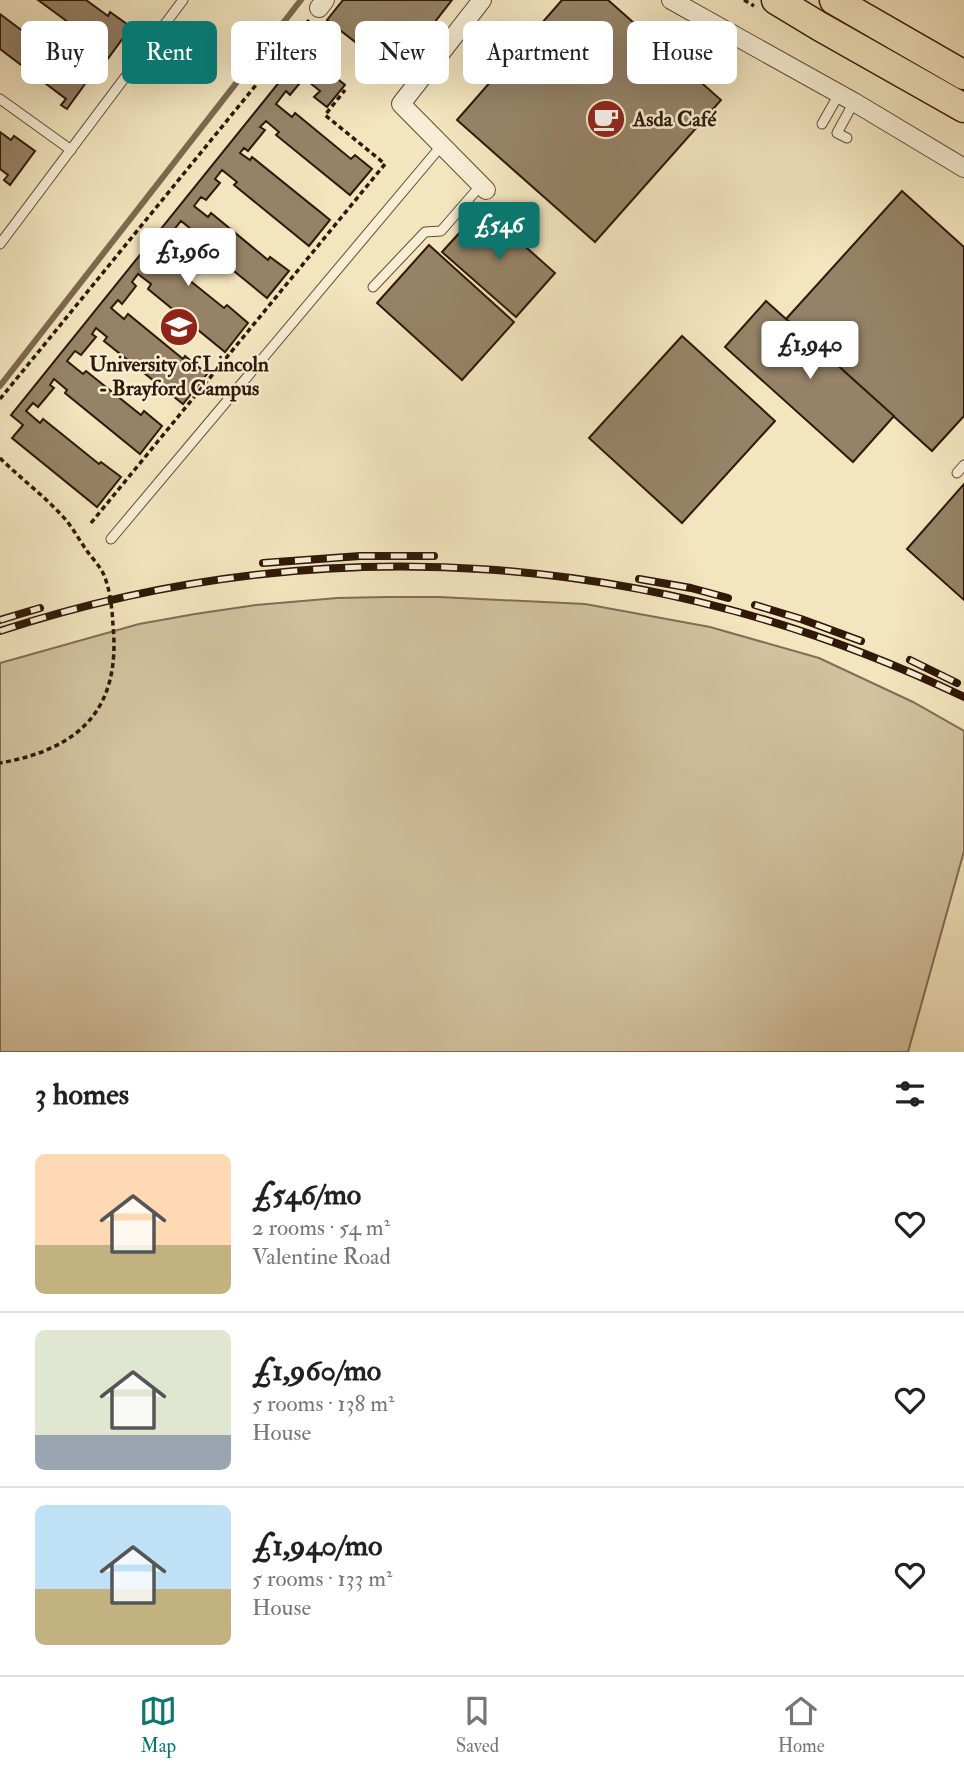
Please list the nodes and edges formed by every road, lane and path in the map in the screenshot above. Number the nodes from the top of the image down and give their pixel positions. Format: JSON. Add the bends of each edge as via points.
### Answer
{"nodes":[{"id":1,"x":183,"y":0,"type":"edge"},
{"id":2,"x":482,"y":0,"type":"edge"},
{"id":3,"x":671,"y":0,"type":"edge"},
{"id":4,"x":776,"y":0,"type":"edge"},
{"id":5,"x":834,"y":0,"type":"edge"},
{"id":6,"x":322,"y":4,"type":"edge"},
{"id":7,"x":964,"y":75,"type":"edge"},
{"id":8,"x":345,"y":90,"type":"dead end"},
{"id":9,"x":846,"y":98,"type":"junction"},
{"id":10,"x":0,"y":99,"type":"edge"},
{"id":11,"x":964,"y":108,"type":"edge"},
{"id":12,"x":822,"y":124,"type":"dead end"},
{"id":13,"x":847,"y":138,"type":"dead end"},
{"id":14,"x":442,"y":145,"type":"junction"},
{"id":15,"x":71,"y":150,"type":"junction"},
{"id":16,"x":964,"y":168,"type":"edge"},
{"id":17,"x":484,"y":187,"type":"joint"},
{"id":18,"x":0,"y":244,"type":"edge"},
{"id":19,"x":373,"y":287,"type":"dead end"},
{"id":20,"x":0,"y":399,"type":"edge"},
{"id":21,"x":0,"y":457,"type":"edge"},
{"id":22,"x":964,"y":465,"type":"edge"},
{"id":23,"x":957,"y":473,"type":"dead end"},
{"id":24,"x":91,"y":523,"type":"dead end"},
{"id":25,"x":111,"y":539,"type":"dead end"},
{"id":26,"x":0,"y":763,"type":"edge"}],
"edges":[{"from":1,"to":15,"type":"lane"},
{"from":2,"to":14,"type":"street","via":[[401,104]]},
{"from":3,"to":9,"type":"street"},
{"from":4,"to":11,"type":"main road"},
{"from":5,"to":7,"type":"main road"},
{"from":6,"to":20,"type":"path"},
{"from":8,"to":24,"type":"path","via":[[325,115],[386,164]]},
{"from":9,"to":12,"type":"lane"},
{"from":9,"to":13,"type":"lane","via":[[837,133]]},
{"from":9,"to":16,"type":"street"},
{"from":10,"to":15,"type":"lane"},
{"from":14,"to":17,"type":"street"},
{"from":14,"to":25,"type":"lane"},
{"from":15,"to":18,"type":"lane"},
{"from":17,"to":19,"type":"lane","via":[[442,231],[425,232]]},
{"from":21,"to":26,"type":"path","via":[[66,520],[103,573],[115,640],[110,680],[95,715],[61,744]]},
{"from":22,"to":23,"type":"lane"}]}
